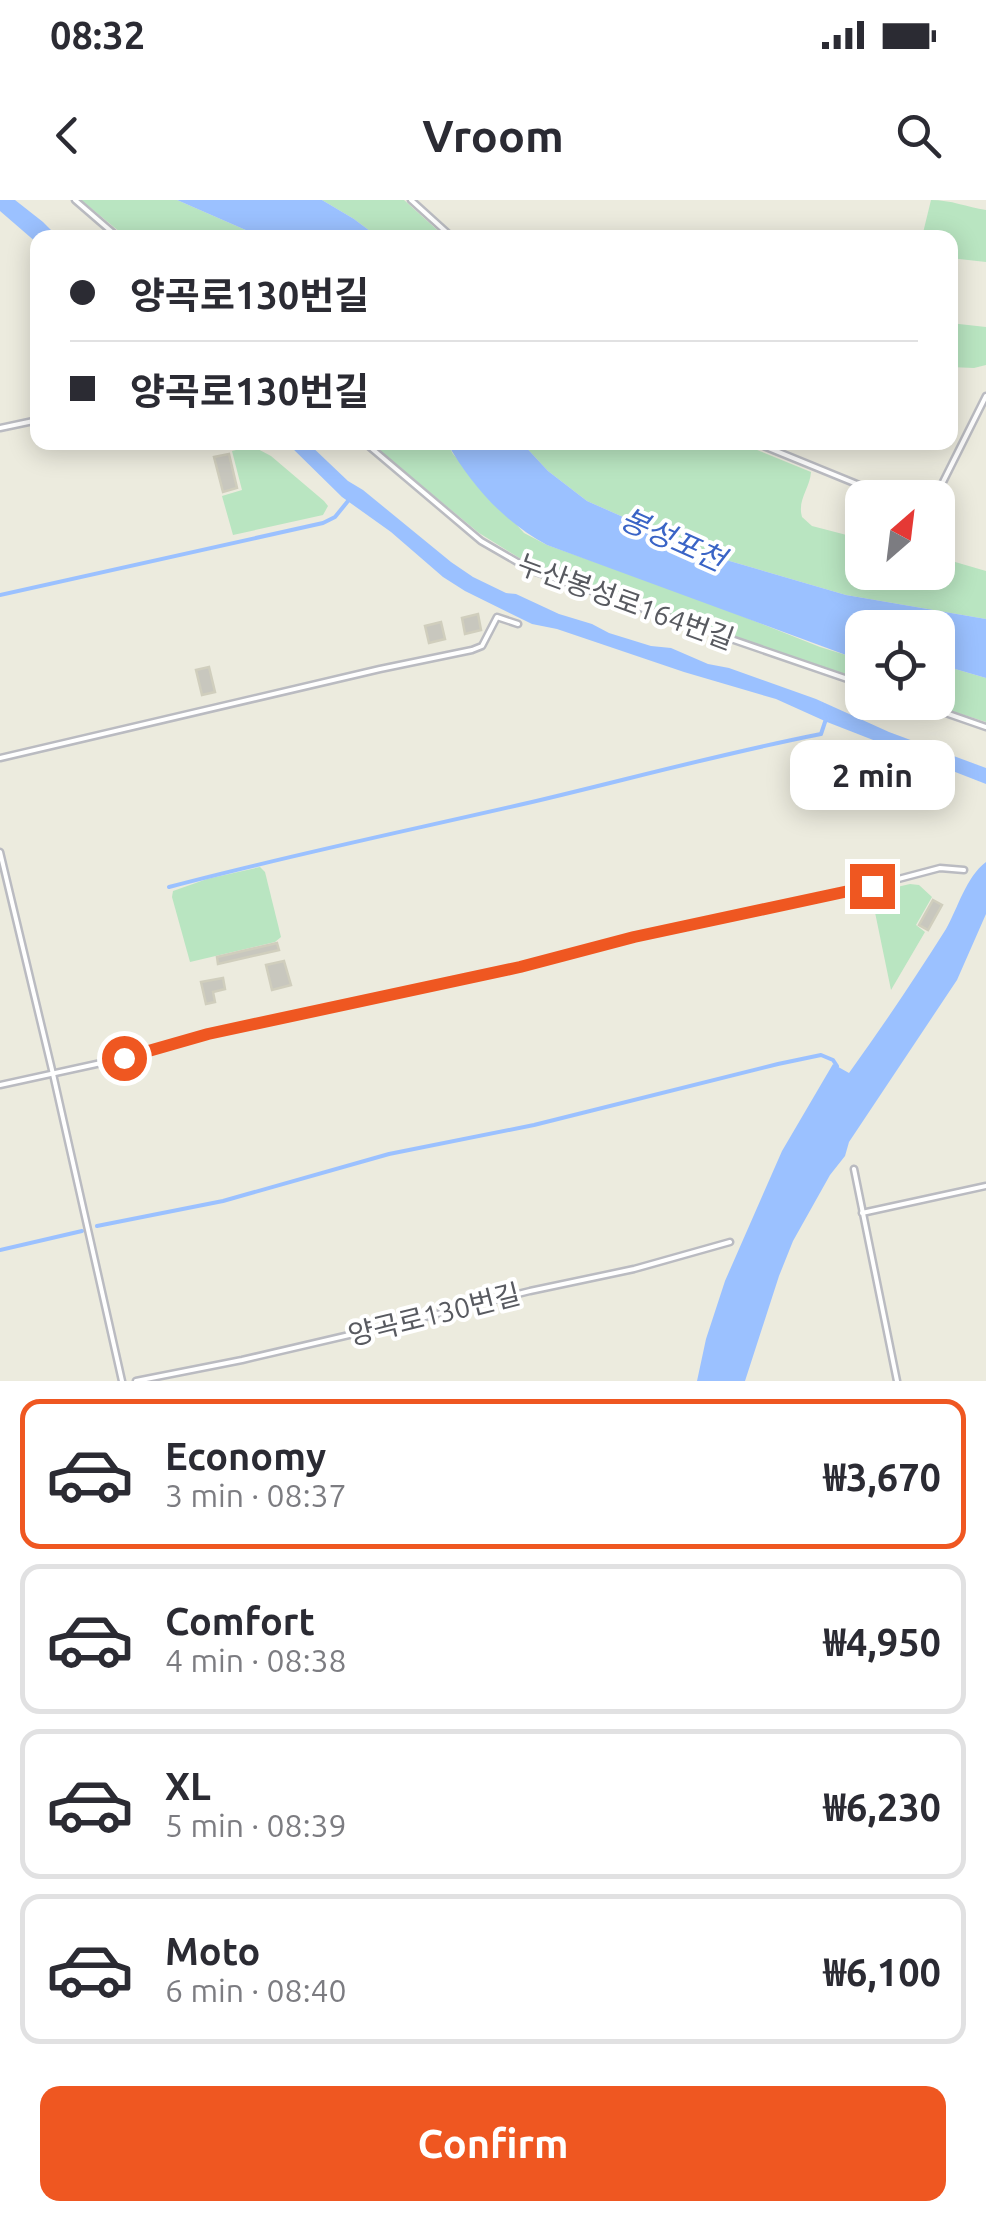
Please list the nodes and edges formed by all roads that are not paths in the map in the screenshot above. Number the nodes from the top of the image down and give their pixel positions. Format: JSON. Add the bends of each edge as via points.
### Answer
{"nodes":[{"id":1,"x":75,"y":200,"type":"edge"},
{"id":2,"x":411,"y":200,"type":"edge"},
{"id":3,"x":111,"y":230,"type":"edge"},
{"id":4,"x":444,"y":230,"type":"edge"},
{"id":5,"x":986,"y":396,"type":"edge"},
{"id":6,"x":30,"y":422,"type":"edge"},
{"id":7,"x":0,"y":428,"type":"edge"},
{"id":8,"x":373,"y":450,"type":"edge"},
{"id":9,"x":773,"y":450,"type":"edge"},
{"id":10,"x":846,"y":480,"type":"edge"},
{"id":11,"x":944,"y":480,"type":"edge"},
{"id":12,"x":518,"y":624,"type":"dead end"},
{"id":13,"x":845,"y":678,"type":"edge"},
{"id":14,"x":955,"y":716,"type":"edge"},
{"id":15,"x":986,"y":727,"type":"edge"},
{"id":16,"x":0,"y":758,"type":"edge"},
{"id":17,"x":0,"y":852,"type":"edge"},
{"id":18,"x":964,"y":870,"type":"dead end"},
{"id":19,"x":53,"y":1074,"type":"junction"},
{"id":20,"x":0,"y":1085,"type":"edge"},
{"id":21,"x":854,"y":1169,"type":"dead end"},
{"id":22,"x":986,"y":1186,"type":"edge"},
{"id":23,"x":862,"y":1213,"type":"junction"},
{"id":24,"x":730,"y":1242,"type":"dead end"},
{"id":25,"x":122,"y":1381,"type":"edge"},
{"id":26,"x":136,"y":1381,"type":"edge"},
{"id":27,"x":897,"y":1381,"type":"edge"}],
"edges":[{"from":1,"to":3,"type":"lane"},
{"from":2,"to":4,"type":"lane"},
{"from":5,"to":11,"type":"lane"},
{"from":6,"to":7,"type":"lane"},
{"from":8,"to":13,"type":"lane","name":"누산봉성로164번길","via":[[481,541],[533,570]]},
{"from":9,"to":10,"type":"lane"},
{"from":12,"to":16,"type":"lane","via":[[497,617],[482,646],[459,653]]},
{"from":14,"to":15,"type":"lane"},
{"from":17,"to":19,"type":"lane"},
{"from":18,"to":19,"type":"lane","via":[[940,868]]},
{"from":19,"to":20,"type":"lane"},
{"from":19,"to":25,"type":"lane"},
{"from":21,"to":23,"type":"lane"},
{"from":22,"to":23,"type":"lane"},
{"from":23,"to":27,"type":"lane"},
{"from":24,"to":26,"type":"lane","name":"양곡로130번길"}]}
